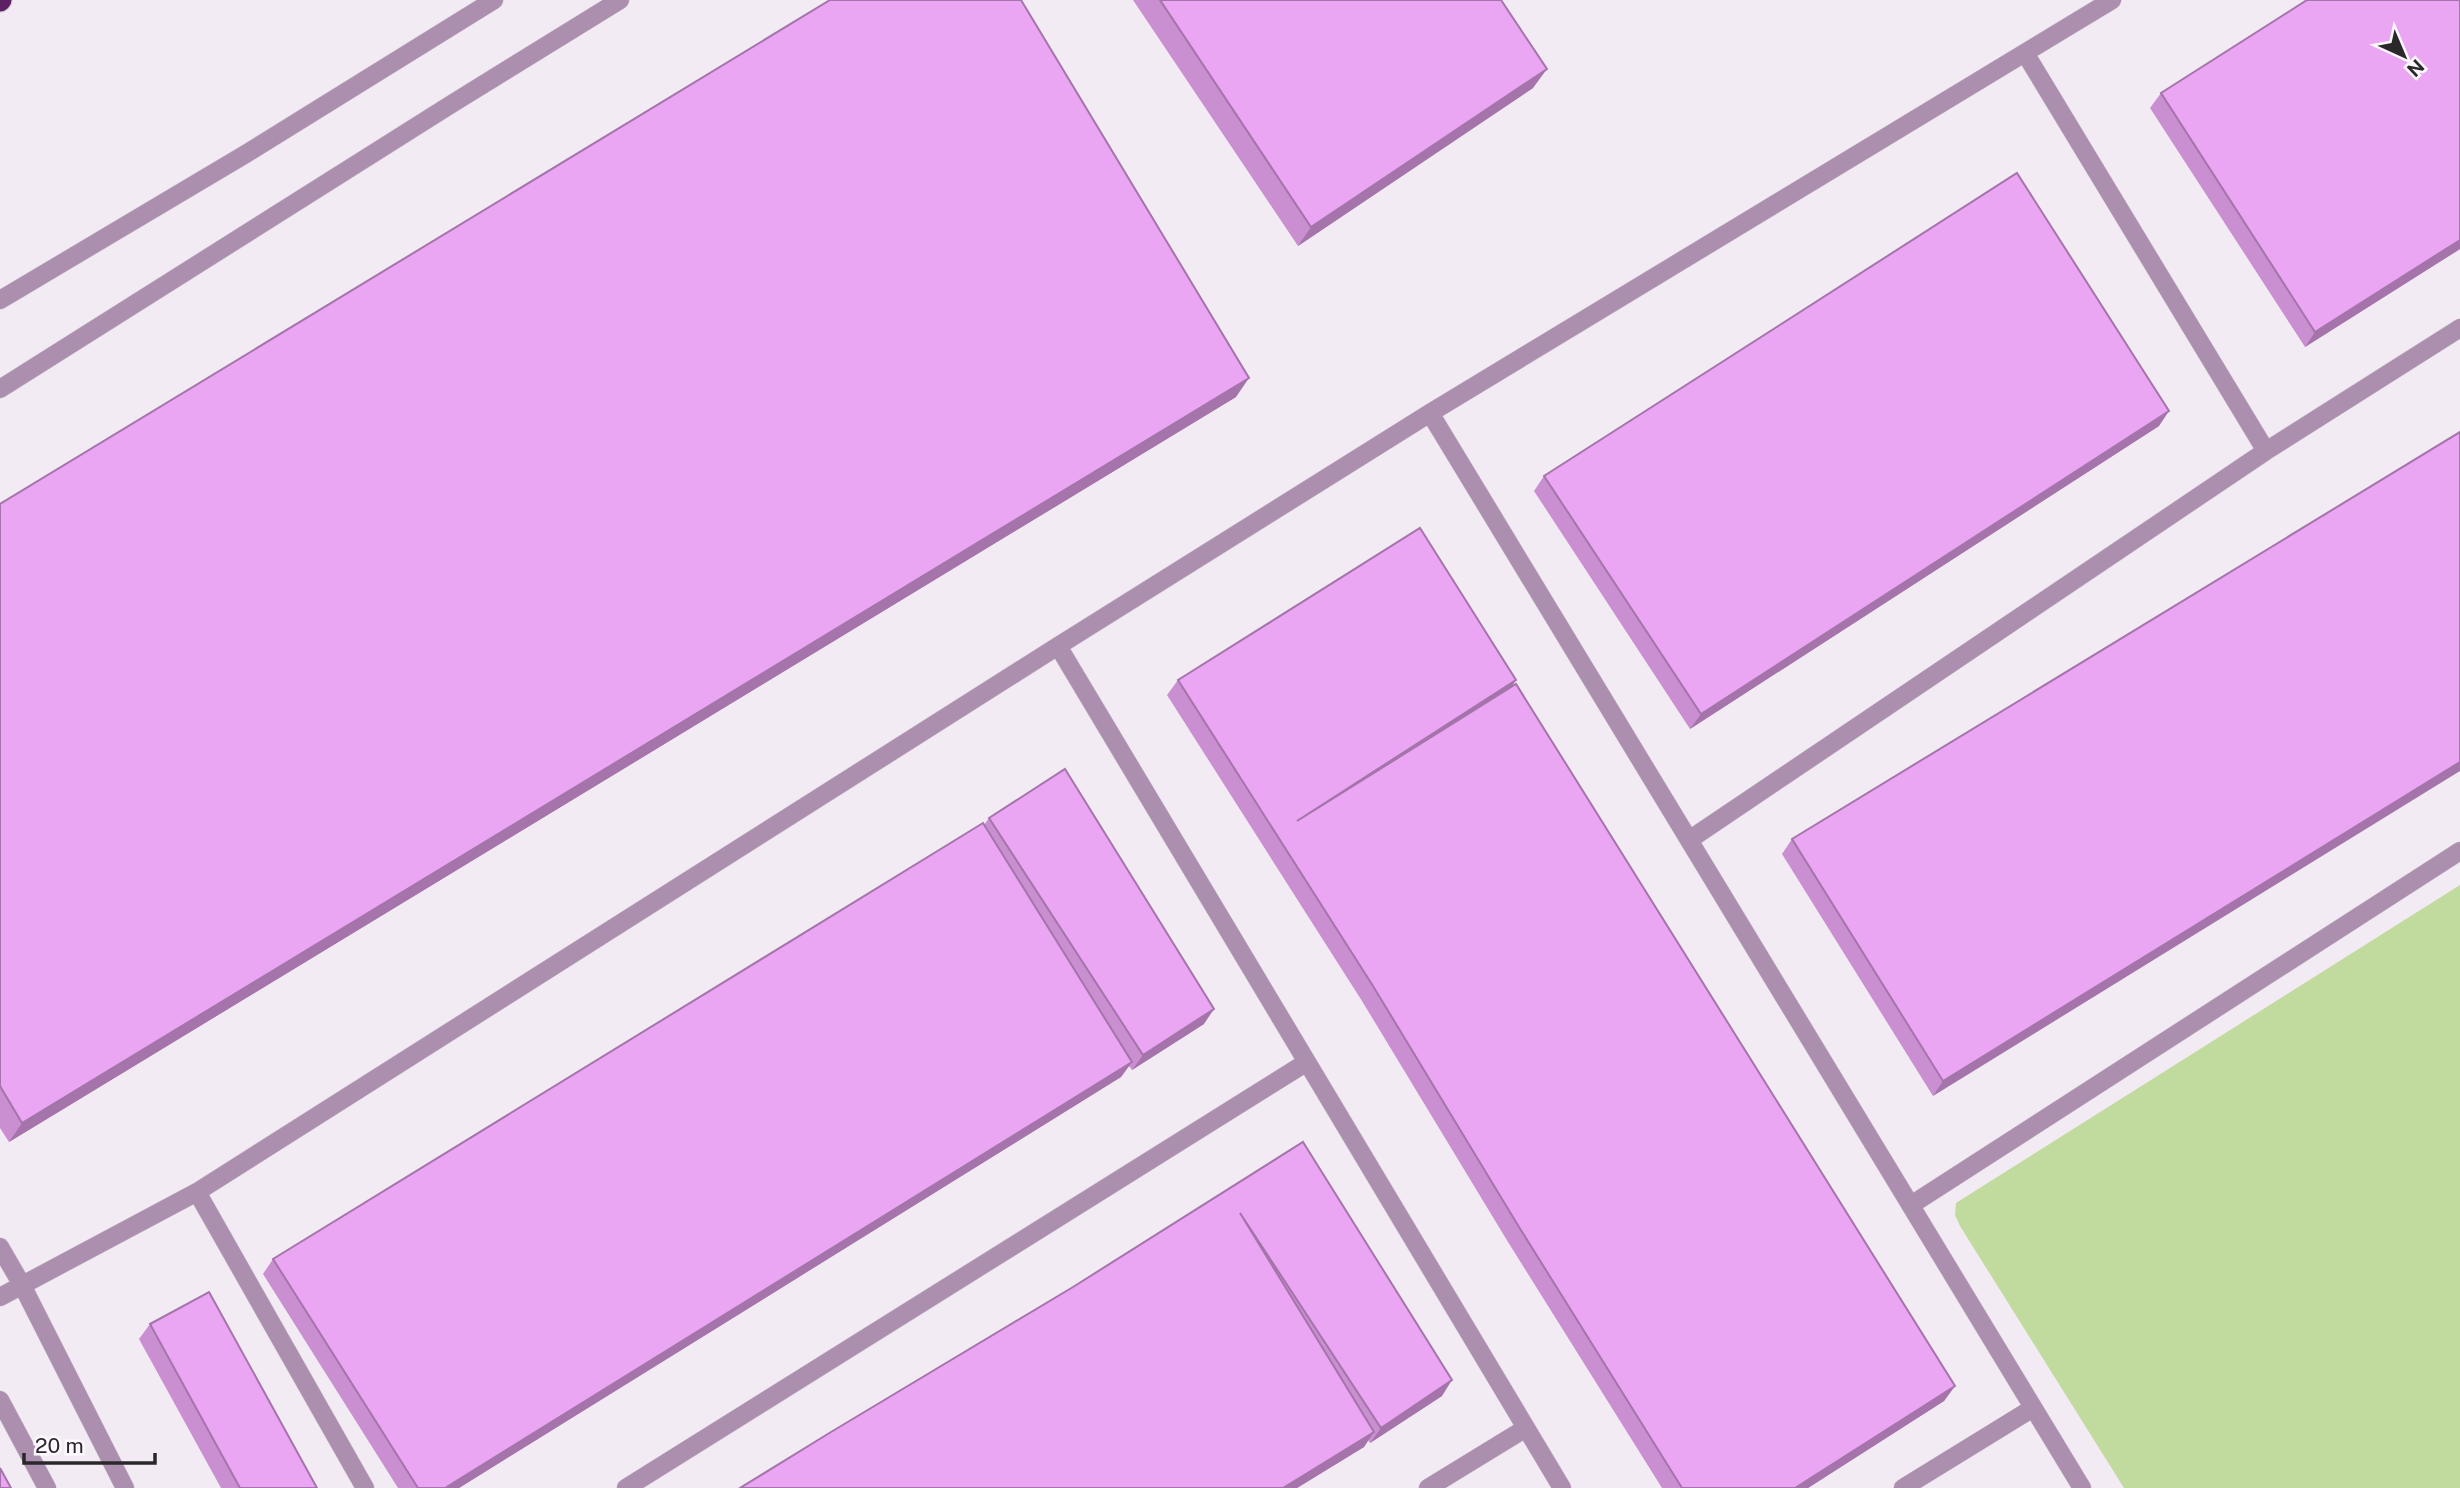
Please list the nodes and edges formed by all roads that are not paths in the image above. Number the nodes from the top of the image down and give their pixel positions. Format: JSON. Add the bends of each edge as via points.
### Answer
{"nodes":[{"id":1,"x":494,"y":0,"type":"edge"},
{"id":2,"x":620,"y":0,"type":"edge"},
{"id":3,"x":2112,"y":0,"type":"edge"},
{"id":4,"x":2025,"y":53,"type":"junction"},
{"id":5,"x":0,"y":300,"type":"edge"},
{"id":6,"x":2460,"y":328,"type":"edge"},
{"id":7,"x":0,"y":389,"type":"edge"},
{"id":8,"x":1430,"y":413,"type":"junction"},
{"id":9,"x":2266,"y":452,"type":"junction"},
{"id":10,"x":1058,"y":646,"type":"junction"},
{"id":11,"x":1689,"y":840,"type":"junction"},
{"id":12,"x":2460,"y":850,"type":"edge"},
{"id":13,"x":1307,"y":1062,"type":"junction"},
{"id":14,"x":197,"y":1192,"type":"junction"},
{"id":15,"x":1912,"y":1205,"type":"junction"},
{"id":16,"x":0,"y":1247,"type":"edge"},
{"id":17,"x":22,"y":1285,"type":"junction"},
{"id":18,"x":0,"y":1297,"type":"edge"},
{"id":19,"x":0,"y":1400,"type":"edge"},
{"id":20,"x":2033,"y":1408,"type":"junction"},
{"id":21,"x":1526,"y":1428,"type":"junction"},
{"id":22,"x":47,"y":1488,"type":"edge"},
{"id":23,"x":125,"y":1488,"type":"edge"},
{"id":24,"x":365,"y":1488,"type":"edge"},
{"id":25,"x":626,"y":1488,"type":"edge"},
{"id":26,"x":1428,"y":1488,"type":"edge"},
{"id":27,"x":1562,"y":1488,"type":"edge"},
{"id":28,"x":1903,"y":1488,"type":"edge"},
{"id":29,"x":2082,"y":1488,"type":"edge"}],
"edges":[{"from":1,"to":5,"type":"street"},
{"from":2,"to":7,"type":"street"},
{"from":3,"to":4,"type":"street"},
{"from":4,"to":8,"type":"street"},
{"from":4,"to":9,"type":"street"},
{"from":6,"to":9,"type":"street"},
{"from":8,"to":10,"type":"street"},
{"from":8,"to":11,"type":"street"},
{"from":9,"to":11,"type":"street"},
{"from":10,"to":13,"type":"street"},
{"from":10,"to":14,"type":"street"},
{"from":11,"to":15,"type":"street"},
{"from":12,"to":15,"type":"street"},
{"from":13,"to":21,"type":"street"},
{"from":13,"to":25,"type":"street"},
{"from":14,"to":17,"type":"street"},
{"from":14,"to":24,"type":"street"},
{"from":15,"to":20,"type":"street"},
{"from":16,"to":17,"type":"street"},
{"from":17,"to":18,"type":"street"},
{"from":17,"to":23,"type":"street"},
{"from":19,"to":22,"type":"street"},
{"from":20,"to":28,"type":"street"},
{"from":20,"to":29,"type":"street"},
{"from":21,"to":26,"type":"street"},
{"from":21,"to":27,"type":"street"}]}
